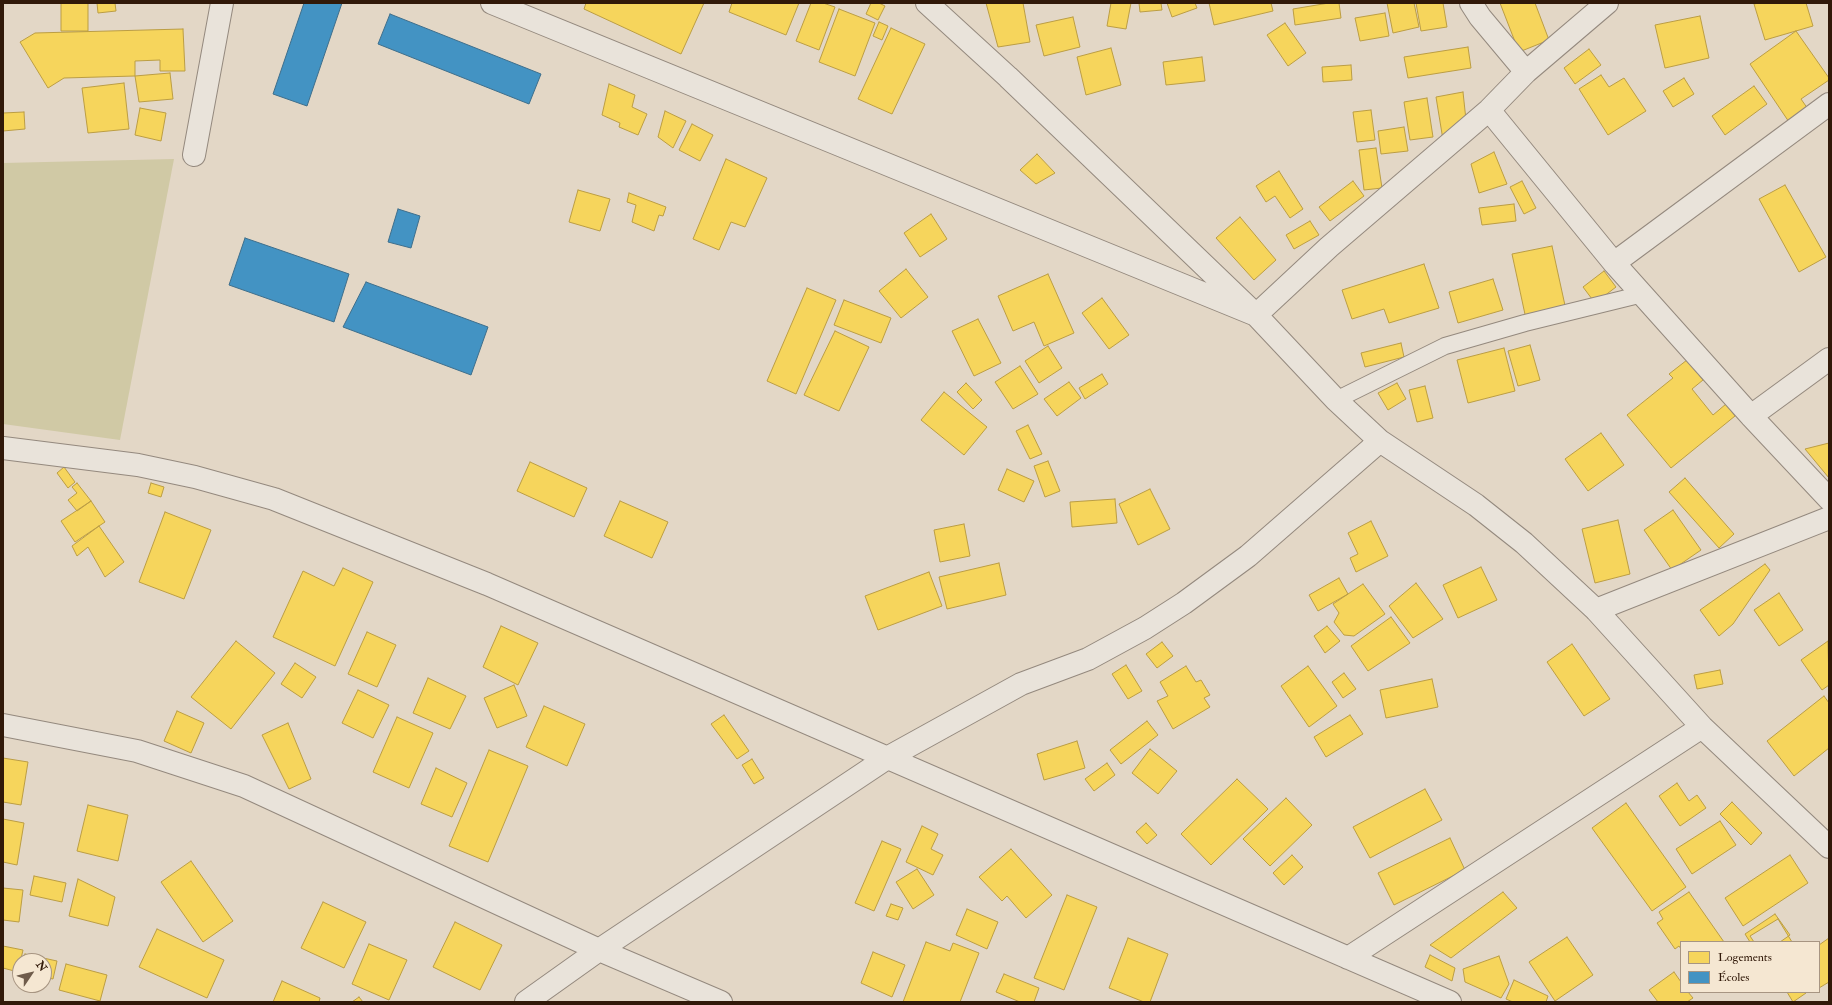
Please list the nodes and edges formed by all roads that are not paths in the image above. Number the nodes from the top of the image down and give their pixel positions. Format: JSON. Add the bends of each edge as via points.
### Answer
{"nodes":[{"id":1,"x":222,"y":3,"type":"edge"},
{"id":2,"x":492,"y":3,"type":"edge"},
{"id":3,"x":927,"y":3,"type":"edge"},
{"id":4,"x":1471,"y":3,"type":"edge"},
{"id":5,"x":1606,"y":3,"type":"edge"},
{"id":6,"x":1526,"y":72,"type":"junction"},
{"id":7,"x":1829,"y":104,"type":"edge"},
{"id":8,"x":1489,"y":110,"type":"junction"},
{"id":9,"x":194,"y":155,"type":"dead end"},
{"id":10,"x":1614,"y":263,"type":"junction"},
{"id":11,"x":1643,"y":294,"type":"junction"},
{"id":12,"x":1256,"y":315,"type":"junction"},
{"id":13,"x":1829,"y":359,"type":"edge"},
{"id":14,"x":1336,"y":400,"type":"junction"},
{"id":15,"x":1751,"y":416,"type":"junction"},
{"id":16,"x":1380,"y":441,"type":"junction"},
{"id":17,"x":3,"y":448,"type":"edge"},
{"id":18,"x":1829,"y":499,"type":"edge"},
{"id":19,"x":1829,"y":518,"type":"edge"},
{"id":20,"x":1596,"y":610,"type":"junction"},
{"id":21,"x":3,"y":725,"type":"edge"},
{"id":22,"x":1702,"y":727,"type":"junction"},
{"id":23,"x":887,"y":758,"type":"junction"},
{"id":24,"x":1829,"y":847,"type":"edge"},
{"id":25,"x":599,"y":950,"type":"junction"},
{"id":26,"x":1348,"y":958,"type":"junction"},
{"id":27,"x":526,"y":1002,"type":"edge"},
{"id":28,"x":721,"y":1002,"type":"edge"},
{"id":29,"x":1450,"y":1002,"type":"edge"}],
"edges":[{"from":1,"to":9,"type":"street"},
{"from":2,"to":12,"type":"street"},
{"from":3,"to":12,"type":"street","via":[[1008,77]]},
{"from":4,"to":6,"type":"street"},
{"from":5,"to":6,"type":"street"},
{"from":6,"to":8,"type":"street"},
{"from":7,"to":10,"type":"street"},
{"from":8,"to":10,"type":"street"},
{"from":8,"to":12,"type":"street","via":[[1329,246]]},
{"from":10,"to":11,"type":"street"},
{"from":11,"to":14,"type":"lane","via":[[1445,346]]},
{"from":11,"to":15,"type":"street"},
{"from":12,"to":14,"type":"street"},
{"from":13,"to":15,"type":"street"},
{"from":14,"to":16,"type":"street"},
{"from":15,"to":18,"type":"street"},
{"from":16,"to":20,"type":"street","via":[[1476,505],[1524,543]]},
{"from":16,"to":23,"type":"street","via":[[1248,556],[1145,628],[1088,659],[1022,684]]},
{"from":17,"to":23,"type":"street","via":[[138,465],[196,477],[274,499],[487,584]]},
{"from":19,"to":20,"type":"street"},
{"from":20,"to":22,"type":"street"},
{"from":21,"to":25,"type":"street","via":[[137,751],[244,786]]},
{"from":22,"to":24,"type":"street"},
{"from":22,"to":26,"type":"street"},
{"from":23,"to":25,"type":"street"},
{"from":23,"to":26,"type":"street"},
{"from":25,"to":27,"type":"street"},
{"from":25,"to":28,"type":"street"},
{"from":26,"to":29,"type":"street"}]}
